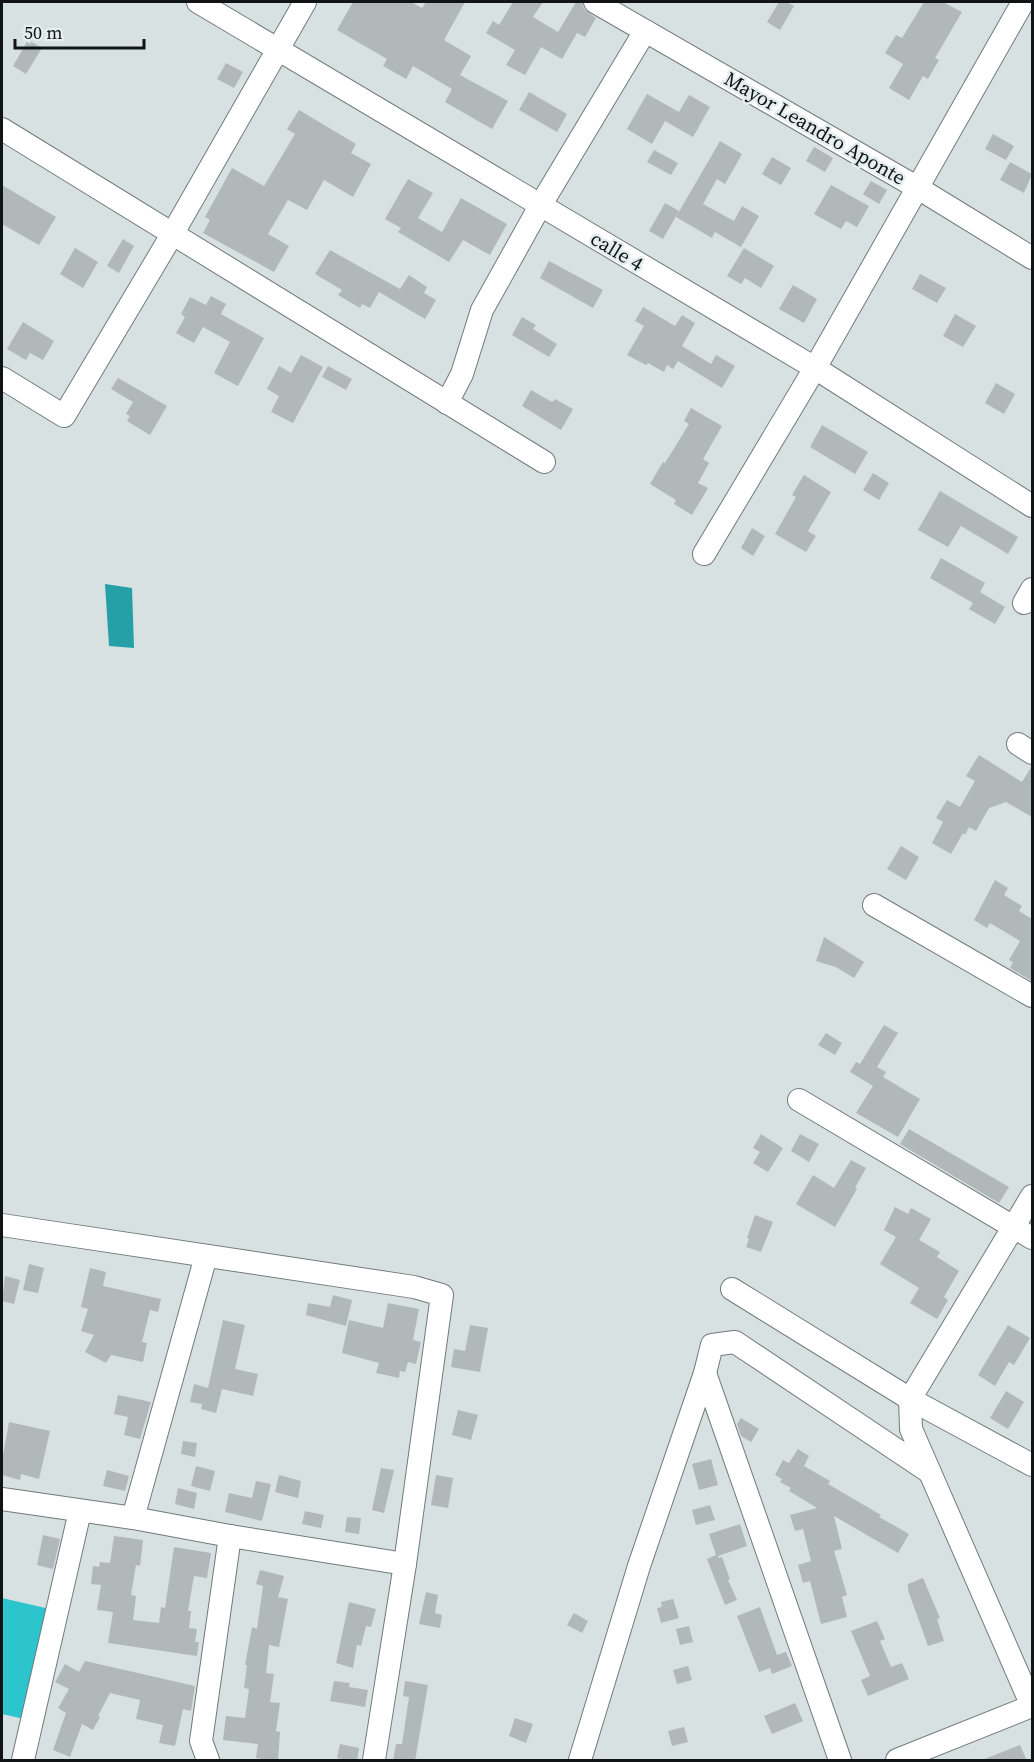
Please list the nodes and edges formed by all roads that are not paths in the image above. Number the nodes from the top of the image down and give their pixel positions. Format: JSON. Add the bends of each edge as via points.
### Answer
{"nodes":[{"id":1,"x":198,"y":2,"type":"edge"},
{"id":2,"x":305,"y":2,"type":"edge"},
{"id":3,"x":595,"y":2,"type":"edge"},
{"id":4,"x":1023,"y":5,"type":"edge"},
{"id":5,"x":645,"y":31,"type":"junction"},
{"id":6,"x":277,"y":50,"type":"junction"},
{"id":7,"x":2,"y":129,"type":"edge"},
{"id":8,"x":918,"y":188,"type":"junction"},
{"id":9,"x":540,"y":206,"type":"junction"},
{"id":10,"x":173,"y":233,"type":"junction"},
{"id":11,"x":1032,"y":258,"type":"edge"},
{"id":12,"x":816,"y":368,"type":"junction"},
{"id":13,"x":2,"y":378,"type":"edge"},
{"id":14,"x":447,"y":403,"type":"junction"},
{"id":15,"x":544,"y":462,"type":"dead end"},
{"id":16,"x":1032,"y":506,"type":"edge"},
{"id":17,"x":704,"y":554,"type":"dead end"},
{"id":18,"x":874,"y":905,"type":"dead end"},
{"id":19,"x":1032,"y":996,"type":"edge"},
{"id":20,"x":799,"y":1100,"type":"dead end"},
{"id":21,"x":1032,"y":1196,"type":"edge"},
{"id":22,"x":2,"y":1225,"type":"edge"},
{"id":23,"x":1023,"y":1232,"type":"edge"},
{"id":24,"x":206,"y":1256,"type":"junction"},
{"id":25,"x":732,"y":1289,"type":"dead end"},
{"id":26,"x":705,"y":1373,"type":"junction"},
{"id":27,"x":910,"y":1399,"type":"junction"},
{"id":28,"x":1032,"y":1465,"type":"edge"},
{"id":29,"x":928,"y":1471,"type":"junction"},
{"id":30,"x":2,"y":1499,"type":"edge"},
{"id":31,"x":80,"y":1511,"type":"junction"},
{"id":32,"x":133,"y":1518,"type":"junction"},
{"id":33,"x":230,"y":1536,"type":"junction"},
{"id":34,"x":405,"y":1564,"type":"junction"},
{"id":35,"x":1032,"y":1706,"type":"edge"},
{"id":36,"x":23,"y":1761,"type":"edge"},
{"id":37,"x":208,"y":1761,"type":"edge"},
{"id":38,"x":374,"y":1761,"type":"edge"},
{"id":39,"x":580,"y":1761,"type":"edge"},
{"id":40,"x":840,"y":1761,"type":"edge"},
{"id":41,"x":897,"y":1761,"type":"edge"}],
"edges":[{"from":1,"to":6,"type":"street","name":"calle 4"},
{"from":2,"to":6,"type":"street"},
{"from":3,"to":5,"type":"street","name":"Mayor Leandro Aponte"},
{"from":4,"to":8,"type":"street"},
{"from":5,"to":8,"type":"street","name":"Mayor Leandro Aponte"},
{"from":5,"to":9,"type":"street"},
{"from":6,"to":9,"type":"street","name":"calle 4"},
{"from":6,"to":10,"type":"street"},
{"from":7,"to":10,"type":"street"},
{"from":8,"to":11,"type":"street","name":"Mayor Leandro Aponte"},
{"from":8,"to":12,"type":"street"},
{"from":9,"to":12,"type":"street","name":"calle 4"},
{"from":9,"to":14,"type":"street","via":[[482,310],[462,374]]},
{"from":10,"to":13,"type":"street","via":[[64,416]]},
{"from":10,"to":14,"type":"street"},
{"from":12,"to":16,"type":"street","name":"calle 4"},
{"from":12,"to":17,"type":"street"},
{"from":14,"to":15,"type":"street"},
{"from":18,"to":19,"type":"street"},
{"from":20,"to":23,"type":"street"},
{"from":21,"to":23,"type":"street"},
{"from":22,"to":24,"type":"street"},
{"from":23,"to":27,"type":"street"},
{"from":24,"to":32,"type":"street"},
{"from":24,"to":34,"type":"street","via":[[414,1287],[442,1295]]},
{"from":25,"to":27,"type":"street"},
{"from":26,"to":29,"type":"street","via":[[712,1345],[735,1342]]},
{"from":26,"to":39,"type":"street","via":[[639,1566]]},
{"from":26,"to":40,"type":"street"},
{"from":27,"to":28,"type":"street"},
{"from":27,"to":29,"type":"street","via":[[911,1429]]},
{"from":29,"to":35,"type":"street"},
{"from":30,"to":31,"type":"street"},
{"from":31,"to":32,"type":"street"},
{"from":31,"to":36,"type":"street"},
{"from":32,"to":33,"type":"street"},
{"from":33,"to":34,"type":"street"},
{"from":33,"to":37,"type":"street","via":[[201,1741]]},
{"from":34,"to":38,"type":"street"},
{"from":35,"to":41,"type":"street"}]}
